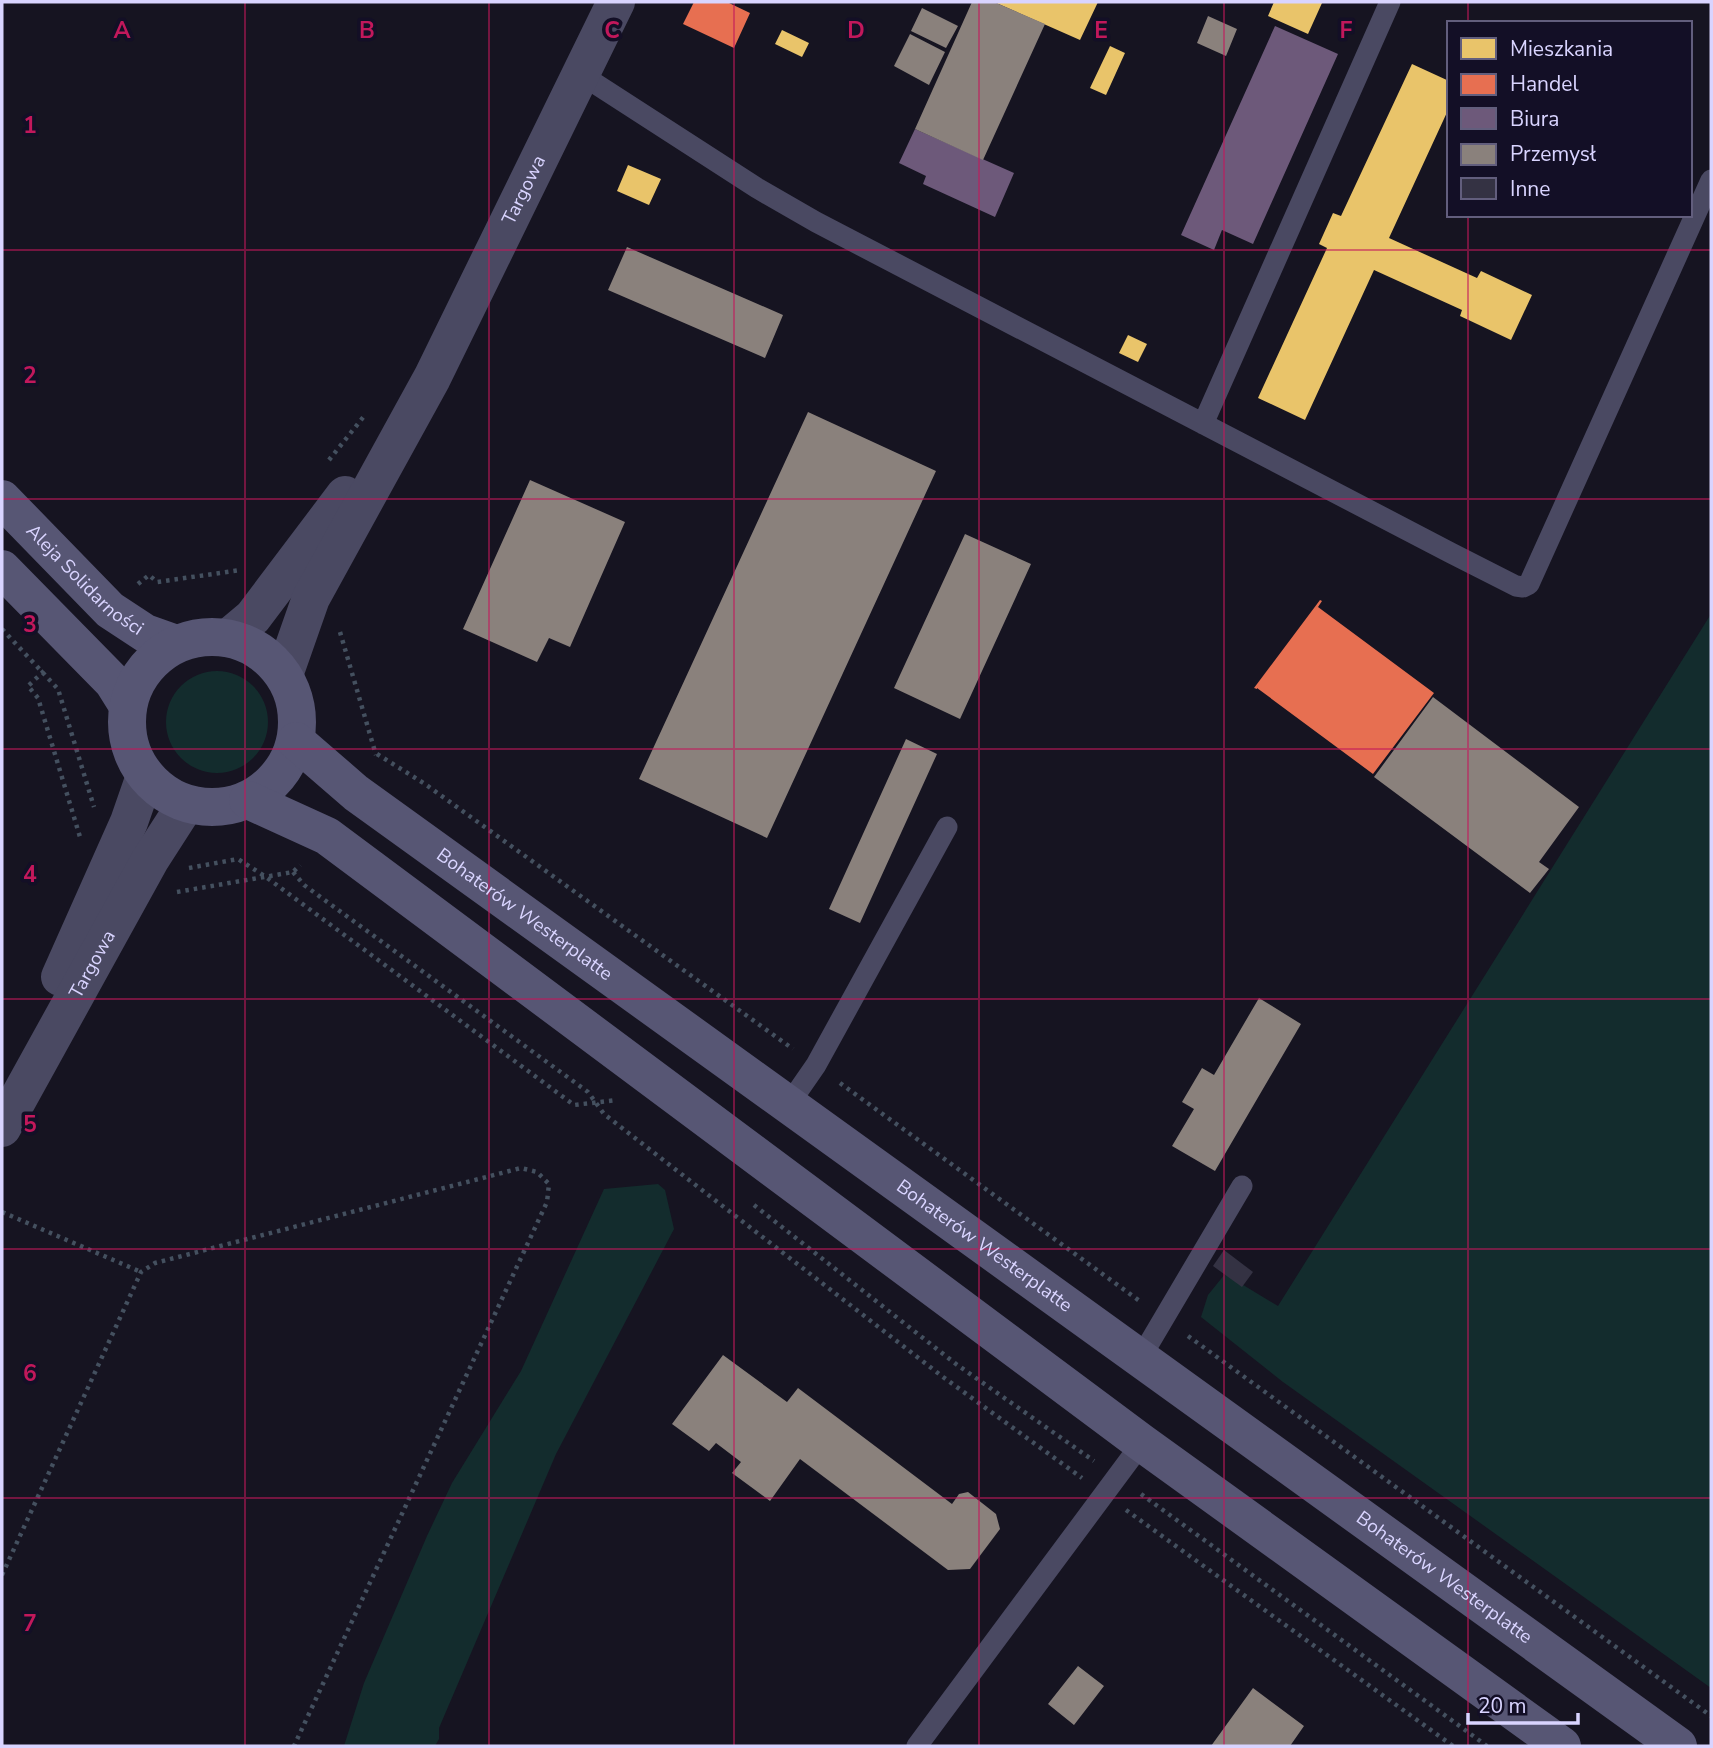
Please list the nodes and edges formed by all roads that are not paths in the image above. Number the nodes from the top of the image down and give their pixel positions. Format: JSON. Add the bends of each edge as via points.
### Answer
{"nodes":[{"id":1,"x":616,"y":2,"type":"edge"},
{"id":2,"x":1390,"y":2,"type":"edge"},
{"id":3,"x":582,"y":75,"type":"junction"},
{"id":4,"x":1711,"y":180,"type":"edge"},
{"id":5,"x":432,"y":378,"type":"junction"},
{"id":6,"x":1203,"y":425,"type":"junction"},
{"id":7,"x":2,"y":499,"type":"edge"},
{"id":8,"x":2,"y":570,"type":"edge"},
{"id":9,"x":228,"y":638,"type":"junction"},
{"id":10,"x":176,"y":644,"type":"junction"},
{"id":11,"x":284,"y":675,"type":"junction"},
{"id":12,"x":128,"y":706,"type":"junction"},
{"id":13,"x":296,"y":741,"type":"junction"},
{"id":14,"x":145,"y":776,"type":"junction"},
{"id":15,"x":248,"y":800,"type":"junction"},
{"id":16,"x":186,"y":804,"type":"junction"},
{"id":17,"x":947,"y":827,"type":"dead end"},
{"id":18,"x":789,"y":1104,"type":"junction"},
{"id":19,"x":2,"y":1110,"type":"edge"},
{"id":20,"x":2,"y":1128,"type":"edge"},
{"id":21,"x":1242,"y":1186,"type":"dead end"},
{"id":22,"x":1141,"y":1357,"type":"junction"},
{"id":23,"x":1142,"y":1443,"type":"junction"},
{"id":24,"x":917,"y":1746,"type":"edge"},
{"id":25,"x":1562,"y":1746,"type":"edge"},
{"id":26,"x":1678,"y":1746,"type":"edge"}],
"edges":[{"from":1,"to":3,"type":"street","name":"Targowa"},
{"from":2,"to":6,"type":"lane"},
{"from":3,"to":5,"type":"street","name":"Targowa"},
{"from":3,"to":6,"type":"lane","via":[[816,222]]},
{"from":4,"to":6,"type":"lane","via":[[1529,584],[1523,587]]},
{"from":5,"to":9,"type":"street","name":"Targowa","via":[[253,617]]},
{"from":5,"to":11,"type":"street","name":"Targowa","via":[[311,598]]},
{"from":7,"to":10,"type":"main road","name":"Aleja Solidarności","via":[[110,610],[145,633]]},
{"from":8,"to":12,"type":"main road","via":[[113,682]]},
{"from":9,"to":10,"type":"main road","via":[[201,637]]},
{"from":9,"to":11,"type":"main road","via":[[260,650]]},
{"from":10,"to":12,"type":"main road","via":[[145,669]]},
{"from":11,"to":13,"type":"main road","via":[[296,706]]},
{"from":12,"to":14,"type":"main road","via":[[127,730]]},
{"from":13,"to":15,"type":"main road","via":[[279,776]]},
{"from":13,"to":18,"type":"main road","name":"Bohaterów Westerplatte","via":[[356,793]]},
{"from":14,"to":16,"type":"main road"},
{"from":14,"to":19,"type":"street","name":"Targowa","via":[[130,822]]},
{"from":15,"to":16,"type":"main road","via":[[218,808]]},
{"from":15,"to":23,"type":"main road","via":[[327,836]]},
{"from":16,"to":20,"type":"street","name":"Targowa","via":[[150,860]]},
{"from":17,"to":18,"type":"lane","via":[[816,1065]]},
{"from":18,"to":22,"type":"main road","name":"Bohaterów Westerplatte"},
{"from":21,"to":22,"type":"lane"},
{"from":22,"to":26,"type":"main road","name":"Bohaterów Westerplatte"},
{"from":23,"to":24,"type":"lane"},
{"from":23,"to":25,"type":"main road"}]}
